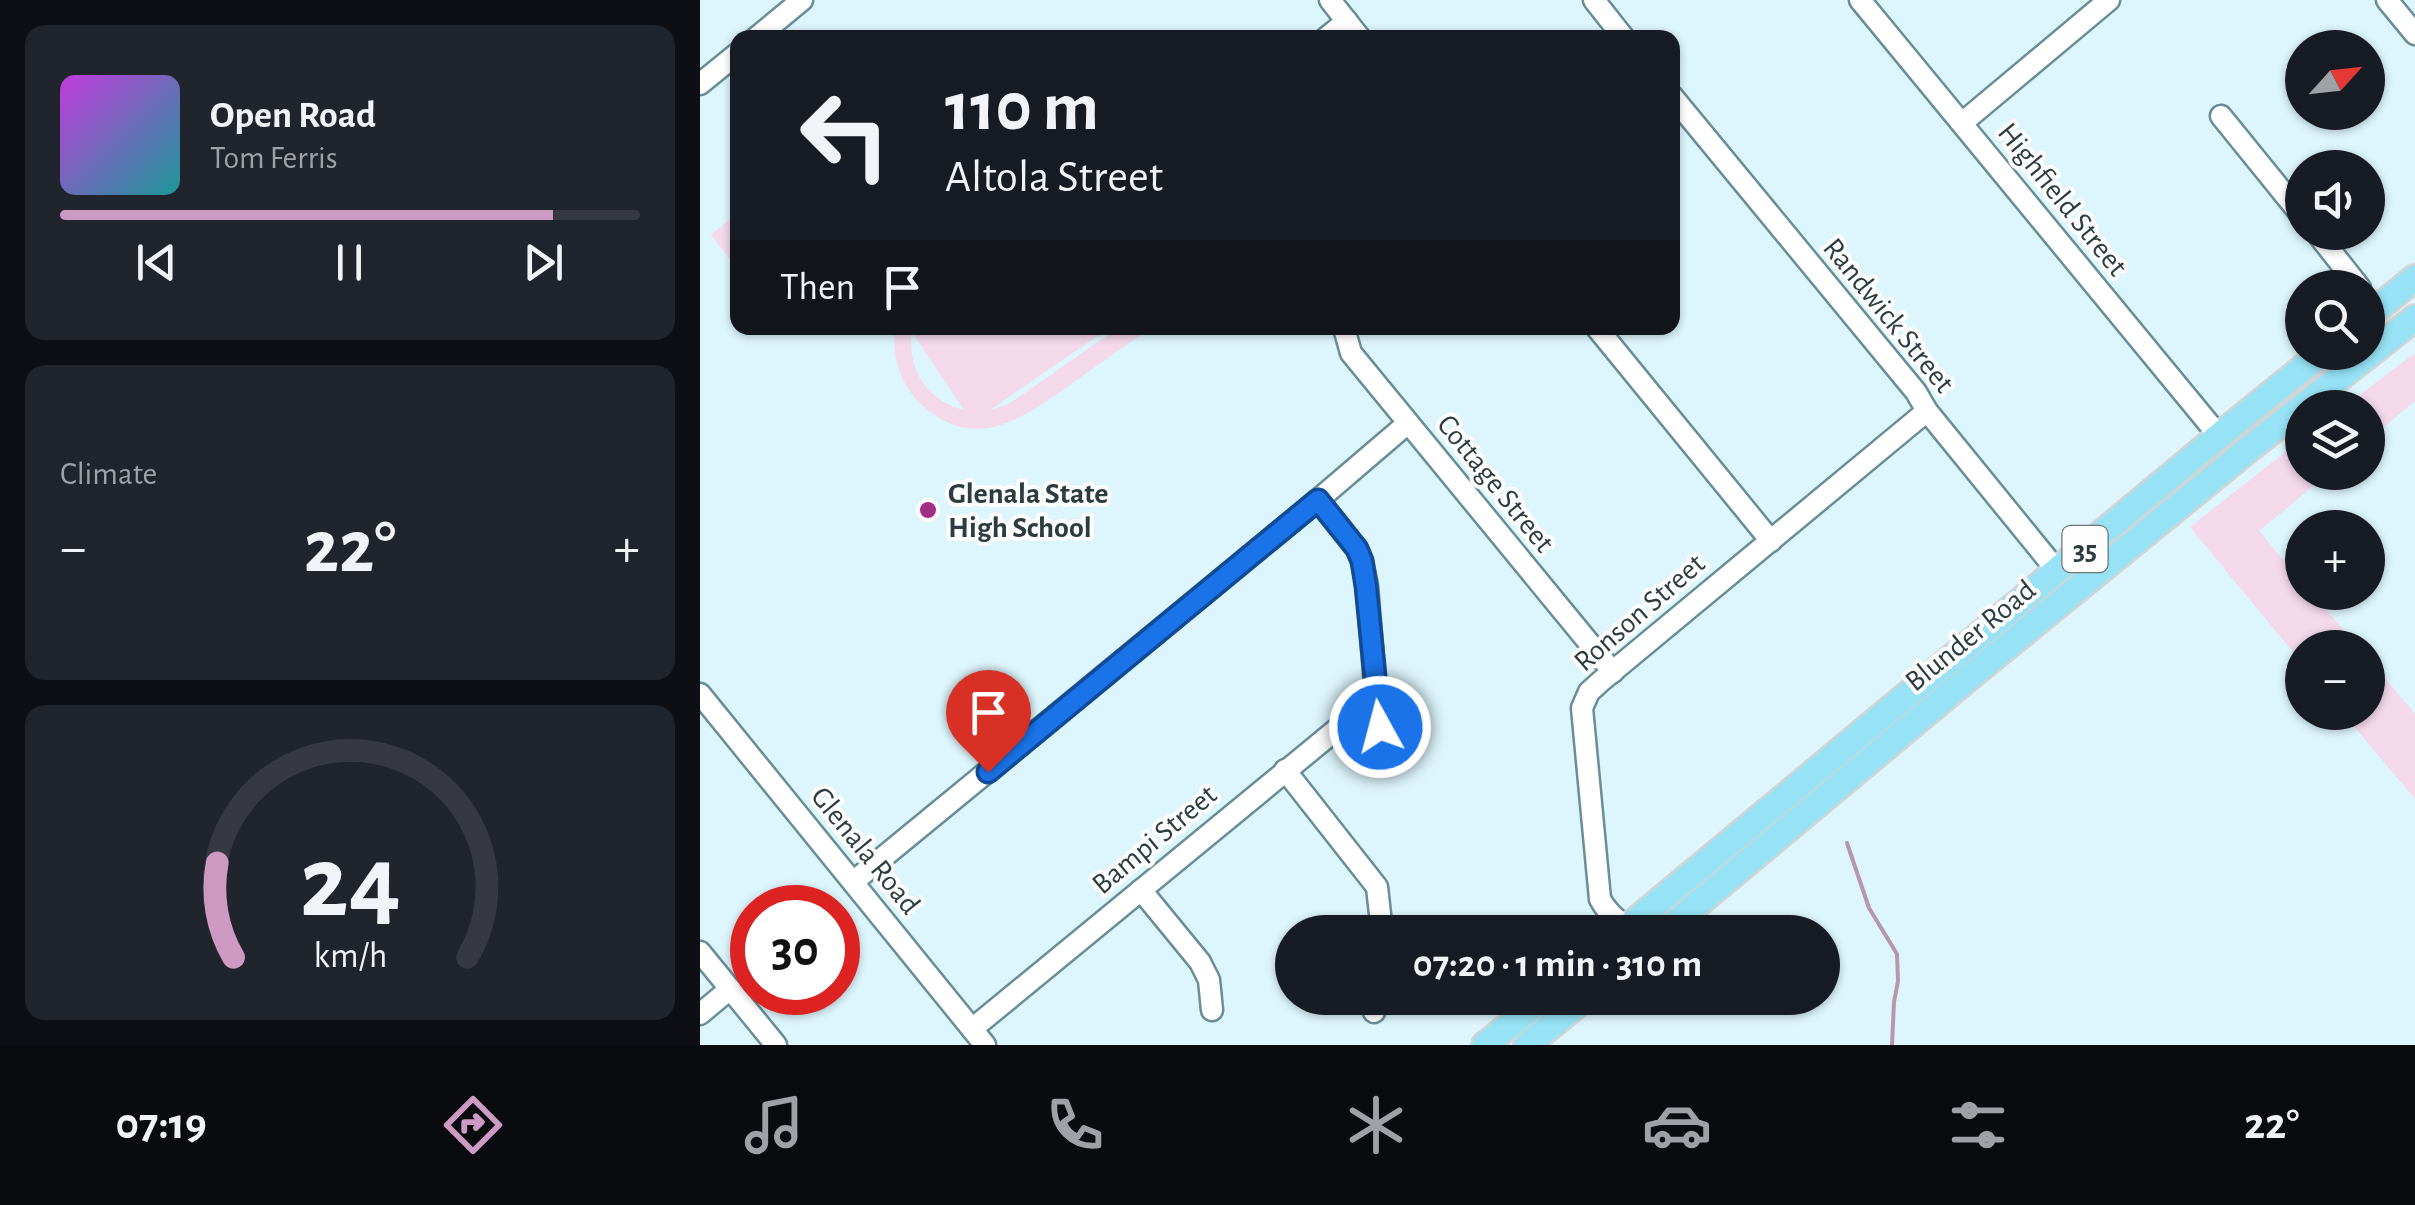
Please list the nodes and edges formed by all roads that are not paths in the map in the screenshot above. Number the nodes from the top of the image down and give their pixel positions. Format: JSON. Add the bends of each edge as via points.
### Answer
{"nodes":[{"id":1,"x":802,"y":0,"type":"edge"},
{"id":2,"x":1330,"y":0,"type":"edge"},
{"id":3,"x":1594,"y":0,"type":"edge"},
{"id":4,"x":1860,"y":0,"type":"edge"},
{"id":5,"x":2109,"y":0,"type":"edge"},
{"id":6,"x":2387,"y":0,"type":"edge"},
{"id":7,"x":1347,"y":20,"type":"junction"},
{"id":8,"x":766,"y":30,"type":"edge"},
{"id":9,"x":1335,"y":30,"type":"edge"},
{"id":10,"x":1354,"y":30,"type":"edge"},
{"id":11,"x":1618,"y":30,"type":"edge"},
{"id":12,"x":2415,"y":34,"type":"edge"},
{"id":13,"x":730,"y":60,"type":"edge"},
{"id":14,"x":700,"y":84,"type":"edge"},
{"id":15,"x":1680,"y":106,"type":"edge"},
{"id":16,"x":2221,"y":116,"type":"dead end"},
{"id":17,"x":1962,"y":123,"type":"junction"},
{"id":18,"x":2285,"y":195,"type":"edge"},
{"id":19,"x":2330,"y":250,"type":"edge"},
{"id":20,"x":2346,"y":270,"type":"edge"},
{"id":21,"x":2415,"y":278,"type":"edge"},
{"id":22,"x":2385,"y":298,"type":"edge"},
{"id":23,"x":2415,"y":318,"type":"edge"},
{"id":24,"x":1346,"y":335,"type":"edge"},
{"id":25,"x":1603,"y":335,"type":"edge"},
{"id":26,"x":2301,"y":370,"type":"edge"},
{"id":27,"x":1927,"y":410,"type":"junction"},
{"id":28,"x":1408,"y":423,"type":"junction"},
{"id":29,"x":2219,"y":436,"type":"junction"},
{"id":30,"x":1318,"y":500,"type":"junction"},
{"id":31,"x":1770,"y":540,"type":"junction"},
{"id":32,"x":2058,"y":572,"type":"junction"},
{"id":33,"x":1612,"y":672,"type":"junction"},
{"id":34,"x":700,"y":694,"type":"edge"},
{"id":35,"x":1376,"y":697,"type":"junction"},
{"id":36,"x":1384,"y":757,"type":"dead end"},
{"id":37,"x":1286,"y":770,"type":"junction"},
{"id":38,"x":854,"y":882,"type":"junction"},
{"id":39,"x":1141,"y":890,"type":"junction"},
{"id":40,"x":1380,"y":915,"type":"edge"},
{"id":41,"x":1612,"y":915,"type":"edge"},
{"id":42,"x":1648,"y":915,"type":"edge"},
{"id":43,"x":1684,"y":915,"type":"edge"},
{"id":44,"x":700,"y":952,"type":"edge"},
{"id":45,"x":730,"y":989,"type":"joint"},
{"id":46,"x":1212,"y":1010,"type":"dead end"},
{"id":47,"x":700,"y":1014,"type":"edge"},
{"id":48,"x":751,"y":1015,"type":"edge"},
{"id":49,"x":1522,"y":1015,"type":"edge"},
{"id":50,"x":1564,"y":1015,"type":"edge"},
{"id":51,"x":979,"y":1037,"type":"edge"},
{"id":52,"x":776,"y":1045,"type":"edge"},
{"id":53,"x":1486,"y":1045,"type":"edge"},
{"id":54,"x":1526,"y":1045,"type":"edge"}],
"edges":[{"from":1,"to":8,"type":"street"},
{"from":2,"to":7,"type":"street"},
{"from":3,"to":11,"type":"street"},
{"from":4,"to":17,"type":"street","name":"Highfield Street"},
{"from":5,"to":17,"type":"street"},
{"from":6,"to":12,"type":"street"},
{"from":7,"to":9,"type":"street"},
{"from":7,"to":10,"type":"street"},
{"from":13,"to":14,"type":"street"},
{"from":15,"to":27,"type":"street","name":"Randwick Street"},
{"from":16,"to":18,"type":"street"},
{"from":17,"to":29,"type":"street","name":"Highfield Street"},
{"from":19,"to":20,"type":"street"},
{"from":21,"to":22,"type":"main road"},
{"from":23,"to":43,"type":"main road","name":"Blunder Road","number":"35"},
{"from":24,"to":28,"type":"street","name":"Cottage Street","via":[[1350,353]]},
{"from":25,"to":31,"type":"street"},
{"from":26,"to":29,"type":"main road","name":"Blunder Road","number":"35"},
{"from":27,"to":31,"type":"street","name":"Ronson Street"},
{"from":27,"to":32,"type":"street","name":"Randwick Street"},
{"from":28,"to":30,"type":"street"},
{"from":28,"to":33,"type":"street","name":"Cottage Street"},
{"from":29,"to":32,"type":"main road","name":"Blunder Road","number":"35"},
{"from":30,"to":35,"type":"street","via":[[1362,561]]},
{"from":30,"to":38,"type":"street"},
{"from":31,"to":33,"type":"street","name":"Ronson Street"},
{"from":32,"to":42,"type":"main road","name":"Blunder Road","number":"35"},
{"from":33,"to":41,"type":"street","name":"Ronson Street","via":[[1582,708],[1598,890]]},
{"from":34,"to":38,"type":"street","name":"Glenala Road"},
{"from":35,"to":36,"type":"street"},
{"from":35,"to":37,"type":"street","name":"Bampi Street"},
{"from":37,"to":39,"type":"street","name":"Bampi Street"},
{"from":37,"to":40,"type":"street","via":[[1377,887]]},
{"from":38,"to":51,"type":"street","name":"Glenala Road"},
{"from":39,"to":46,"type":"street","via":[[1200,962]]},
{"from":39,"to":51,"type":"street","name":"Bampi Street"},
{"from":44,"to":45,"type":"street"},
{"from":45,"to":47,"type":"street"},
{"from":48,"to":52,"type":"street"},
{"from":49,"to":53,"type":"main road"},
{"from":50,"to":54,"type":"main road"}]}
